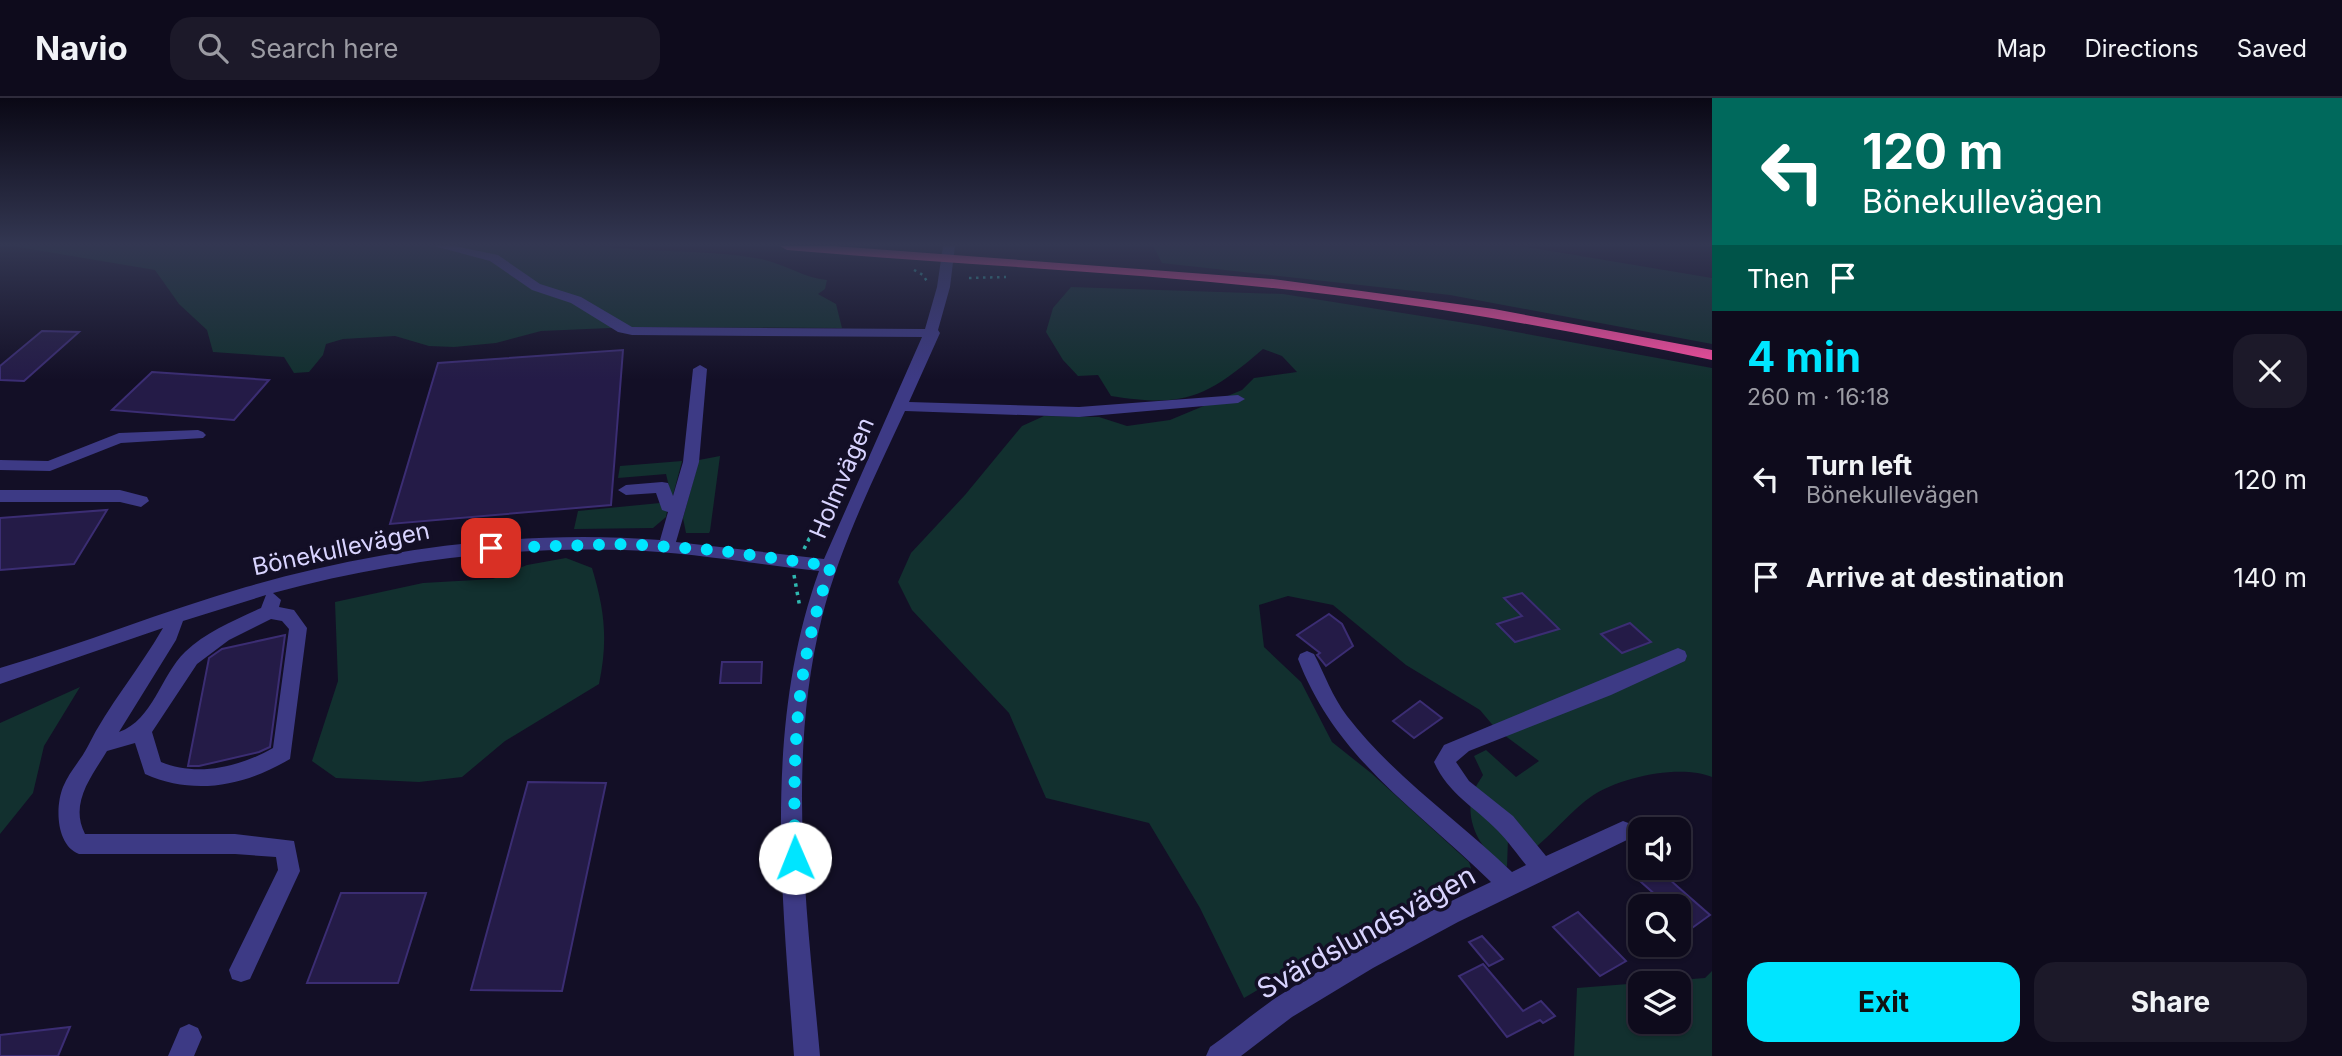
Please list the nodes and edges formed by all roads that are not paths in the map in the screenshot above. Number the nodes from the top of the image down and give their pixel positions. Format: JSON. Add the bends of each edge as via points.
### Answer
{"nodes":[{"id":1,"x":547,"y":291,"type":"edge"},
{"id":2,"x":943,"y":291,"type":"edge"},
{"id":3,"x":1334,"y":291,"type":"edge"},
{"id":4,"x":933,"y":333,"type":"junction"},
{"id":5,"x":1712,"y":355,"type":"edge"},
{"id":6,"x":700,"y":369,"type":"dead end"},
{"id":7,"x":1238,"y":399,"type":"dead end"},
{"id":8,"x":899,"y":406,"type":"junction"},
{"id":9,"x":198,"y":435,"type":"dead end"},
{"id":10,"x":0,"y":465,"type":"edge"},
{"id":11,"x":626,"y":490,"type":"dead end"},
{"id":12,"x":0,"y":496,"type":"edge"},
{"id":13,"x":141,"y":500,"type":"dead end"},
{"id":14,"x":677,"y":507,"type":"junction"},
{"id":15,"x":666,"y":547,"type":"junction"},
{"id":16,"x":831,"y":566,"type":"junction"},
{"id":17,"x":274,"y":586,"type":"junction"},
{"id":18,"x":269,"y":612,"type":"junction"},
{"id":19,"x":174,"y":617,"type":"junction"},
{"id":20,"x":1678,"y":656,"type":"dead end"},
{"id":21,"x":1307,"y":659,"type":"dead end"},
{"id":22,"x":0,"y":676,"type":"edge"},
{"id":23,"x":142,"y":731,"type":"junction"},
{"id":24,"x":99,"y":743,"type":"junction"},
{"id":25,"x":1623,"y":831,"type":"dead end"},
{"id":26,"x":1542,"y":868,"type":"junction"},
{"id":27,"x":1510,"y":886,"type":"junction"},
{"id":28,"x":241,"y":970,"type":"dead end"},
{"id":29,"x":807,"y":1056,"type":"edge"},
{"id":30,"x":1219,"y":1056,"type":"edge"}],
"edges":[{"from":1,"to":4,"type":"street","via":[[576,300],[632,331]]},
{"from":2,"to":4,"type":"street","name":"Holmvägen"},
{"from":3,"to":5,"type":"highway","via":[[1542,321]]},
{"from":4,"to":8,"type":"street","name":"Holmvägen"},
{"from":6,"to":14,"type":"street","via":[[691,461]]},
{"from":7,"to":8,"type":"street","via":[[1079,412]]},
{"from":8,"to":16,"type":"street","name":"Holmvägen"},
{"from":9,"to":10,"type":"street","via":[[119,438],[50,466]]},
{"from":11,"to":14,"type":"street","via":[[662,487],[668,506]]},
{"from":12,"to":13,"type":"street"},
{"from":14,"to":15,"type":"street"},
{"from":15,"to":16,"type":"street","name":"Bönekullevägen"},
{"from":15,"to":17,"type":"street","name":"Bönekullevägen","via":[[557,544],[465,550]]},
{"from":16,"to":29,"type":"street","name":"Holmvägen","via":[[813,617],[796,722],[795,858]]},
{"from":17,"to":18,"type":"street"},
{"from":17,"to":19,"type":"street","name":"Bönekullevägen"},
{"from":18,"to":23,"type":"street","via":[[216,639],[182,668]]},
{"from":18,"to":23,"type":"street","via":[[288,615],[298,628],[283,753],[248,769],[182,780],[152,768]]},
{"from":19,"to":22,"type":"street","name":"Bönekullevägen"},
{"from":19,"to":24,"type":"street","via":[[169,635]]},
{"from":20,"to":26,"type":"street","via":[[1462,744],[1446,756],[1444,762],[1453,778],[1505,823]]},
{"from":21,"to":27,"type":"street","name":"Svärdslundsvägen","via":[[1310,672],[1349,734]]},
{"from":23,"to":24,"type":"street","via":[[125,740]]},
{"from":24,"to":28,"type":"street","via":[[68,803],[69,830],[79,845],[259,844],[286,848],[289,871]]},
{"from":25,"to":26,"type":"street","name":"Svärdslundsvägen"},
{"from":26,"to":27,"type":"street","name":"Svärdslundsvägen"},
{"from":27,"to":30,"type":"street","name":"Svärdslundsvägen","via":[[1281,1009]]}]}
